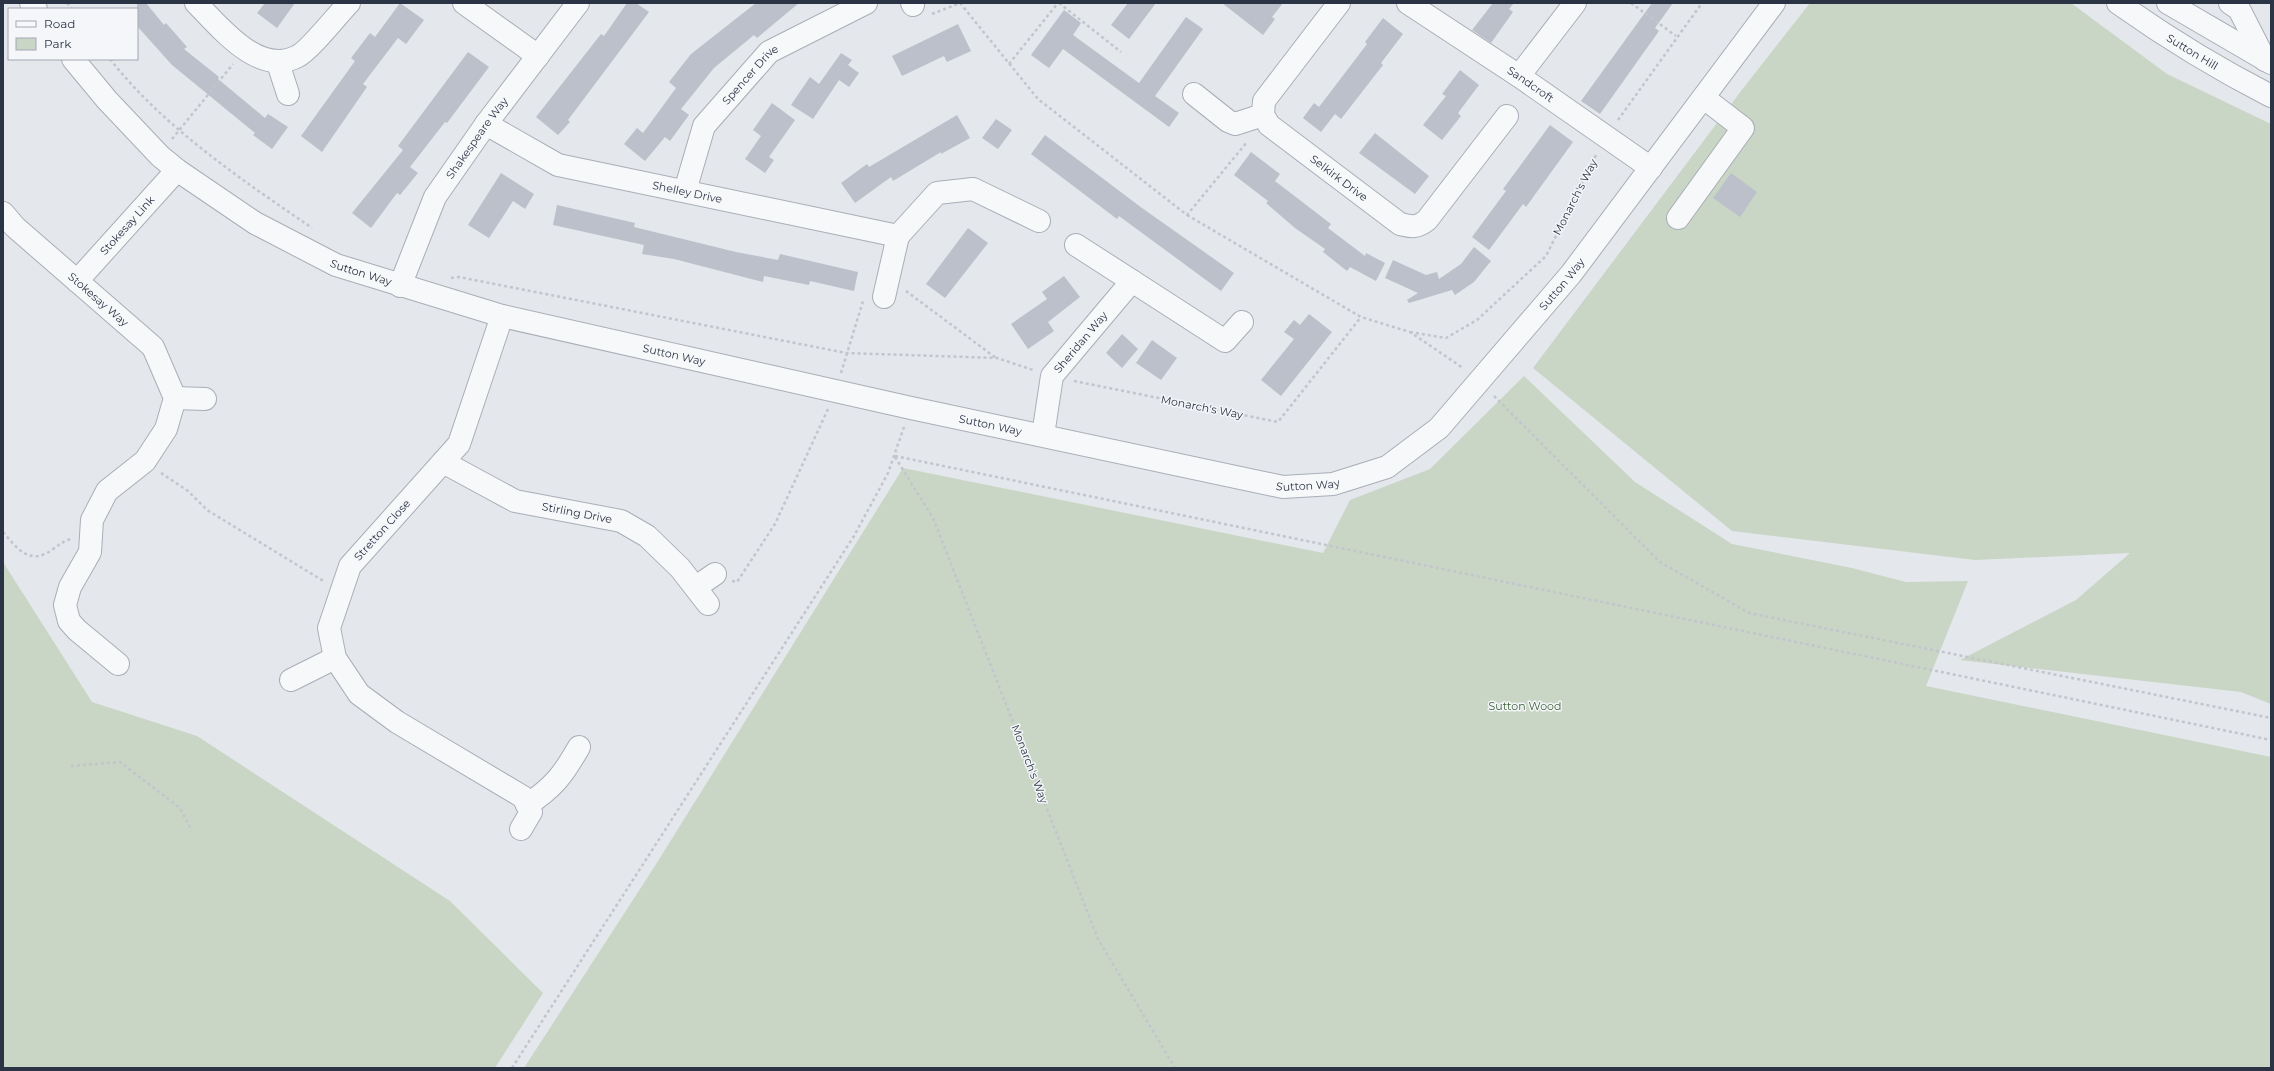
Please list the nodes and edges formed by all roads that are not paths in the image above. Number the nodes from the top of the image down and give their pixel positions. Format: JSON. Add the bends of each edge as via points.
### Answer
{"nodes":[{"id":1,"x":196,"y":3,"type":"edge"},
{"id":2,"x":349,"y":3,"type":"edge"},
{"id":3,"x":464,"y":3,"type":"edge"},
{"id":4,"x":578,"y":3,"type":"edge"},
{"id":5,"x":866,"y":3,"type":"edge"},
{"id":6,"x":1339,"y":3,"type":"edge"},
{"id":7,"x":1408,"y":3,"type":"edge"},
{"id":8,"x":1575,"y":3,"type":"edge"},
{"id":9,"x":1774,"y":3,"type":"edge"},
{"id":10,"x":2118,"y":3,"type":"edge"},
{"id":11,"x":2168,"y":3,"type":"edge"},
{"id":12,"x":2230,"y":3,"type":"edge"},
{"id":13,"x":538,"y":56,"type":"junction"},
{"id":14,"x":74,"y":60,"type":"edge"},
{"id":15,"x":2268,"y":61,"type":"edge"},
{"id":16,"x":278,"y":63,"type":"junction"},
{"id":17,"x":1519,"y":76,"type":"junction"},
{"id":18,"x":288,"y":94,"type":"dead end"},
{"id":19,"x":1194,"y":94,"type":"dead end"},
{"id":20,"x":2271,"y":96,"type":"edge"},
{"id":21,"x":1704,"y":98,"type":"junction"},
{"id":22,"x":1507,"y":116,"type":"dead end"},
{"id":23,"x":1264,"y":118,"type":"junction"},
{"id":24,"x":486,"y":124,"type":"junction"},
{"id":25,"x":1651,"y":168,"type":"junction"},
{"id":26,"x":177,"y":170,"type":"junction"},
{"id":27,"x":685,"y":191,"type":"junction"},
{"id":28,"x":3,"y":213,"type":"edge"},
{"id":29,"x":1678,"y":218,"type":"dead end"},
{"id":30,"x":1038,"y":221,"type":"dead end"},
{"id":31,"x":898,"y":236,"type":"junction"},
{"id":32,"x":1076,"y":245,"type":"dead end"},
{"id":33,"x":77,"y":281,"type":"junction"},
{"id":34,"x":1132,"y":281,"type":"junction"},
{"id":35,"x":400,"y":286,"type":"junction"},
{"id":36,"x":884,"y":297,"type":"road end"},
{"id":37,"x":502,"y":316,"type":"junction"},
{"id":38,"x":1242,"y":322,"type":"dead end"},
{"id":39,"x":176,"y":398,"type":"junction"},
{"id":40,"x":205,"y":399,"type":"dead end"},
{"id":41,"x":1043,"y":435,"type":"junction"},
{"id":42,"x":443,"y":462,"type":"junction"},
{"id":43,"x":715,"y":574,"type":"road end"},
{"id":44,"x":335,"y":658,"type":"junction"},
{"id":45,"x":118,"y":664,"type":"dead end"},
{"id":46,"x":291,"y":680,"type":"dead end"},
{"id":47,"x":579,"y":747,"type":"dead end"},
{"id":48,"x":527,"y":805,"type":"junction"},
{"id":49,"x":521,"y":829,"type":"dead end"}],
"edges":[{"from":1,"to":16,"type":"street","via":[[244,50]]},
{"from":2,"to":16,"type":"street","via":[[299,56]]},
{"from":3,"to":13,"type":"street"},
{"from":4,"to":13,"type":"street","name":"Shakespeare Way"},
{"from":5,"to":27,"type":"street","name":"Spencer Drive","via":[[769,52],[704,126]]},
{"from":6,"to":23,"type":"street","via":[[1264,101]]},
{"from":7,"to":17,"type":"street","name":"Sandcroft"},
{"from":8,"to":17,"type":"street"},
{"from":9,"to":21,"type":"street","name":"Sutton Way"},
{"from":10,"to":20,"type":"street","name":"Sutton Hill","via":[[2146,24]]},
{"from":11,"to":15,"type":"street"},
{"from":12,"to":15,"type":"street","via":[[2239,9]]},
{"from":13,"to":24,"type":"street","name":"Shakespeare Way"},
{"from":14,"to":26,"type":"street","name":"Sutton Way","via":[[107,100],[160,156]]},
{"from":16,"to":18,"type":"street"},
{"from":17,"to":25,"type":"street","name":"Sandcroft"},
{"from":19,"to":23,"type":"street","via":[[1228,121],[1236,124]]},
{"from":21,"to":25,"type":"street","name":"Sutton Way"},
{"from":21,"to":29,"type":"street","via":[[1743,128]]},
{"from":22,"to":23,"type":"street","name":"Selkirk Drive","via":[[1427,220],[1419,226],[1411,227],[1400,224],[1269,125]]},
{"from":24,"to":27,"type":"street","name":"Shelley Drive","via":[[558,165]]},
{"from":24,"to":35,"type":"street","name":"Shakespeare Way","via":[[435,197]]},
{"from":25,"to":41,"type":"street","name":"Sutton Way","via":[[1571,274],[1440,428],[1387,467],[1333,484],[1283,487]]},
{"from":26,"to":33,"type":"street","name":"Stokesay Link"},
{"from":26,"to":35,"type":"street","name":"Sutton Way","via":[[256,223],[330,262]]},
{"from":27,"to":31,"type":"street","name":"Shelley Drive"},
{"from":28,"to":33,"type":"street","name":"Stokesay Way","via":[[15,227]]},
{"from":30,"to":31,"type":"street","via":[[973,189],[937,193]]},
{"from":31,"to":36,"type":"street"},
{"from":32,"to":34,"type":"street"},
{"from":33,"to":39,"type":"street","name":"Stokesay Way","via":[[153,347]]},
{"from":34,"to":38,"type":"street","via":[[1225,341]]},
{"from":34,"to":41,"type":"street","name":"Sheridan Way","via":[[1052,376]]},
{"from":35,"to":37,"type":"street","name":"Sutton Way"},
{"from":37,"to":41,"type":"street","name":"Sutton Way"},
{"from":37,"to":42,"type":"street","name":"Stretton Close","via":[[459,444]]},
{"from":39,"to":40,"type":"street"},
{"from":39,"to":45,"type":"street","via":[[166,429],[145,461],[107,491],[92,520],[91,544],[70,587],[65,605],[69,621],[77,630]]},
{"from":42,"to":43,"type":"street","name":"Stirling Drive","via":[[515,501],[621,521],[647,536],[702,595]]},
{"from":42,"to":44,"type":"street","name":"Stretton Close","via":[[350,566],[329,628]]},
{"from":44,"to":46,"type":"street"},
{"from":44,"to":48,"type":"street","name":"Stretton Close","via":[[359,694],[397,722],[523,797]]},
{"from":47,"to":48,"type":"street","via":[[562,776],[545,793]]},
{"from":48,"to":49,"type":"street","via":[[531,812]]}]}
